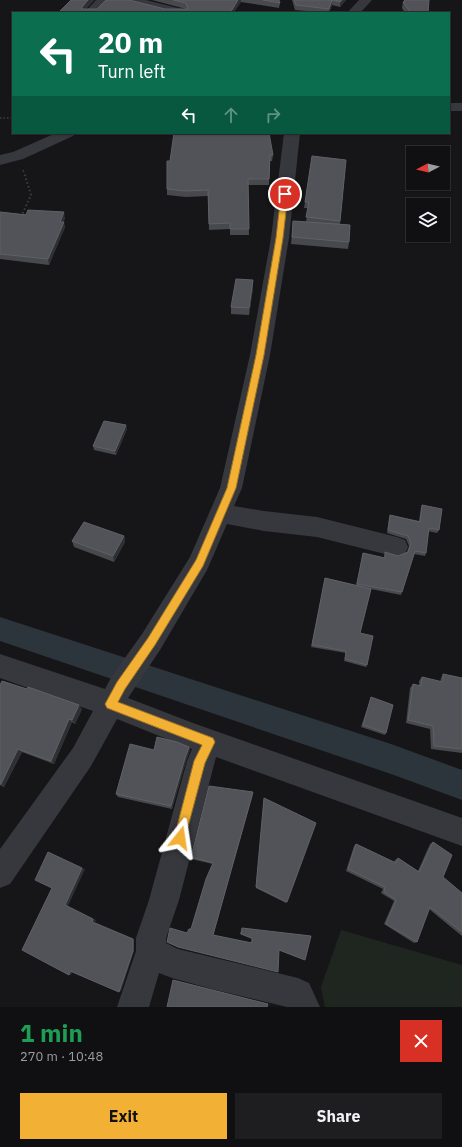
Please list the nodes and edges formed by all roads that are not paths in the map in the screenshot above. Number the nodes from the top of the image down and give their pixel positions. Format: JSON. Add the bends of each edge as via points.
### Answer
{"nodes":[{"id":1,"x":103,"y":0,"type":"edge"},
{"id":2,"x":131,"y":0,"type":"edge"},
{"id":3,"x":366,"y":0,"type":"edge"},
{"id":4,"x":91,"y":12,"type":"edge"},
{"id":5,"x":174,"y":12,"type":"edge"},
{"id":6,"x":354,"y":12,"type":"edge"},
{"id":7,"x":450,"y":107,"type":"edge"},
{"id":8,"x":462,"y":107,"type":"edge"},
{"id":9,"x":66,"y":134,"type":"edge"},
{"id":10,"x":292,"y":134,"type":"edge"},
{"id":11,"x":0,"y":160,"type":"edge"},
{"id":12,"x":221,"y":513,"type":"junction"},
{"id":13,"x":397,"y":547,"type":"dead end"},
{"id":14,"x":0,"y":666,"type":"edge"},
{"id":15,"x":116,"y":695,"type":"junction"},
{"id":16,"x":210,"y":742,"type":"junction"},
{"id":17,"x":462,"y":832,"type":"edge"},
{"id":18,"x":0,"y":874,"type":"edge"},
{"id":19,"x":151,"y":951,"type":"junction"},
{"id":20,"x":133,"y":1007,"type":"edge"},
{"id":21,"x":304,"y":1007,"type":"edge"}],
"edges":[{"from":1,"to":4,"type":"street"},
{"from":2,"to":5,"type":"street"},
{"from":3,"to":6,"type":"street"},
{"from":7,"to":8,"type":"street"},
{"from":9,"to":11,"type":"street","via":[[18,156]]},
{"from":10,"to":12,"type":"street","via":[[280,238],[260,355],[232,488]]},
{"from":12,"to":13,"type":"street","via":[[317,527]]},
{"from":12,"to":15,"type":"street","via":[[199,563]]},
{"from":14,"to":15,"type":"street"},
{"from":15,"to":16,"type":"street"},
{"from":15,"to":18,"type":"street","via":[[82,757]]},
{"from":16,"to":17,"type":"street"},
{"from":16,"to":19,"type":"street","via":[[200,761],[164,900],[151,938]]},
{"from":19,"to":20,"type":"street"},
{"from":19,"to":21,"type":"street","via":[[172,963],[298,994]]}]}
